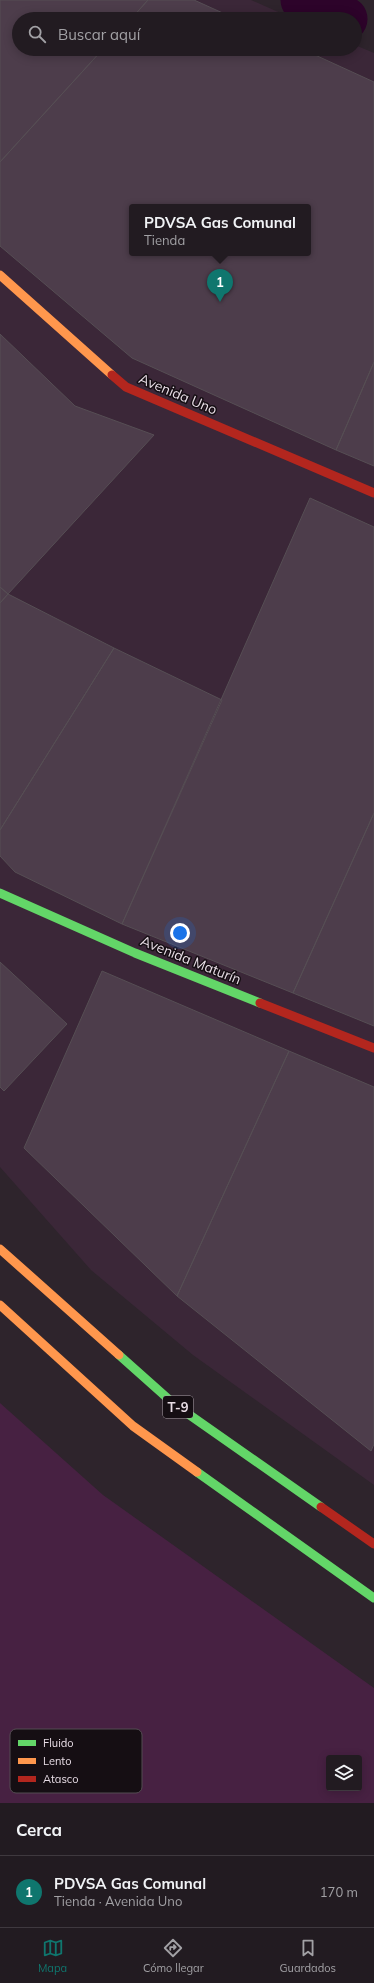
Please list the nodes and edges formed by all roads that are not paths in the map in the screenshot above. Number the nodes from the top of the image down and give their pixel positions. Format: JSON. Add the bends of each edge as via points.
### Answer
{"nodes":[{"id":1,"x":0,"y":275,"type":"edge"},
{"id":2,"x":374,"y":493,"type":"edge"},
{"id":3,"x":0,"y":893,"type":"edge"},
{"id":4,"x":374,"y":1048,"type":"edge"},
{"id":5,"x":0,"y":1249,"type":"edge"},
{"id":6,"x":0,"y":1305,"type":"edge"},
{"id":7,"x":374,"y":1544,"type":"edge"},
{"id":8,"x":374,"y":1598,"type":"edge"}],
"edges":[{"from":1,"to":2,"type":"main road","name":"Avenida Uno","via":[[126,388]]},
{"from":3,"to":4,"type":"main road","name":"Avenida Maturín","via":[[135,953]]},
{"from":5,"to":7,"type":"main road","number":"T-9","via":[[174,1404]]},
{"from":6,"to":8,"type":"main road","via":[[133,1426]]}]}
